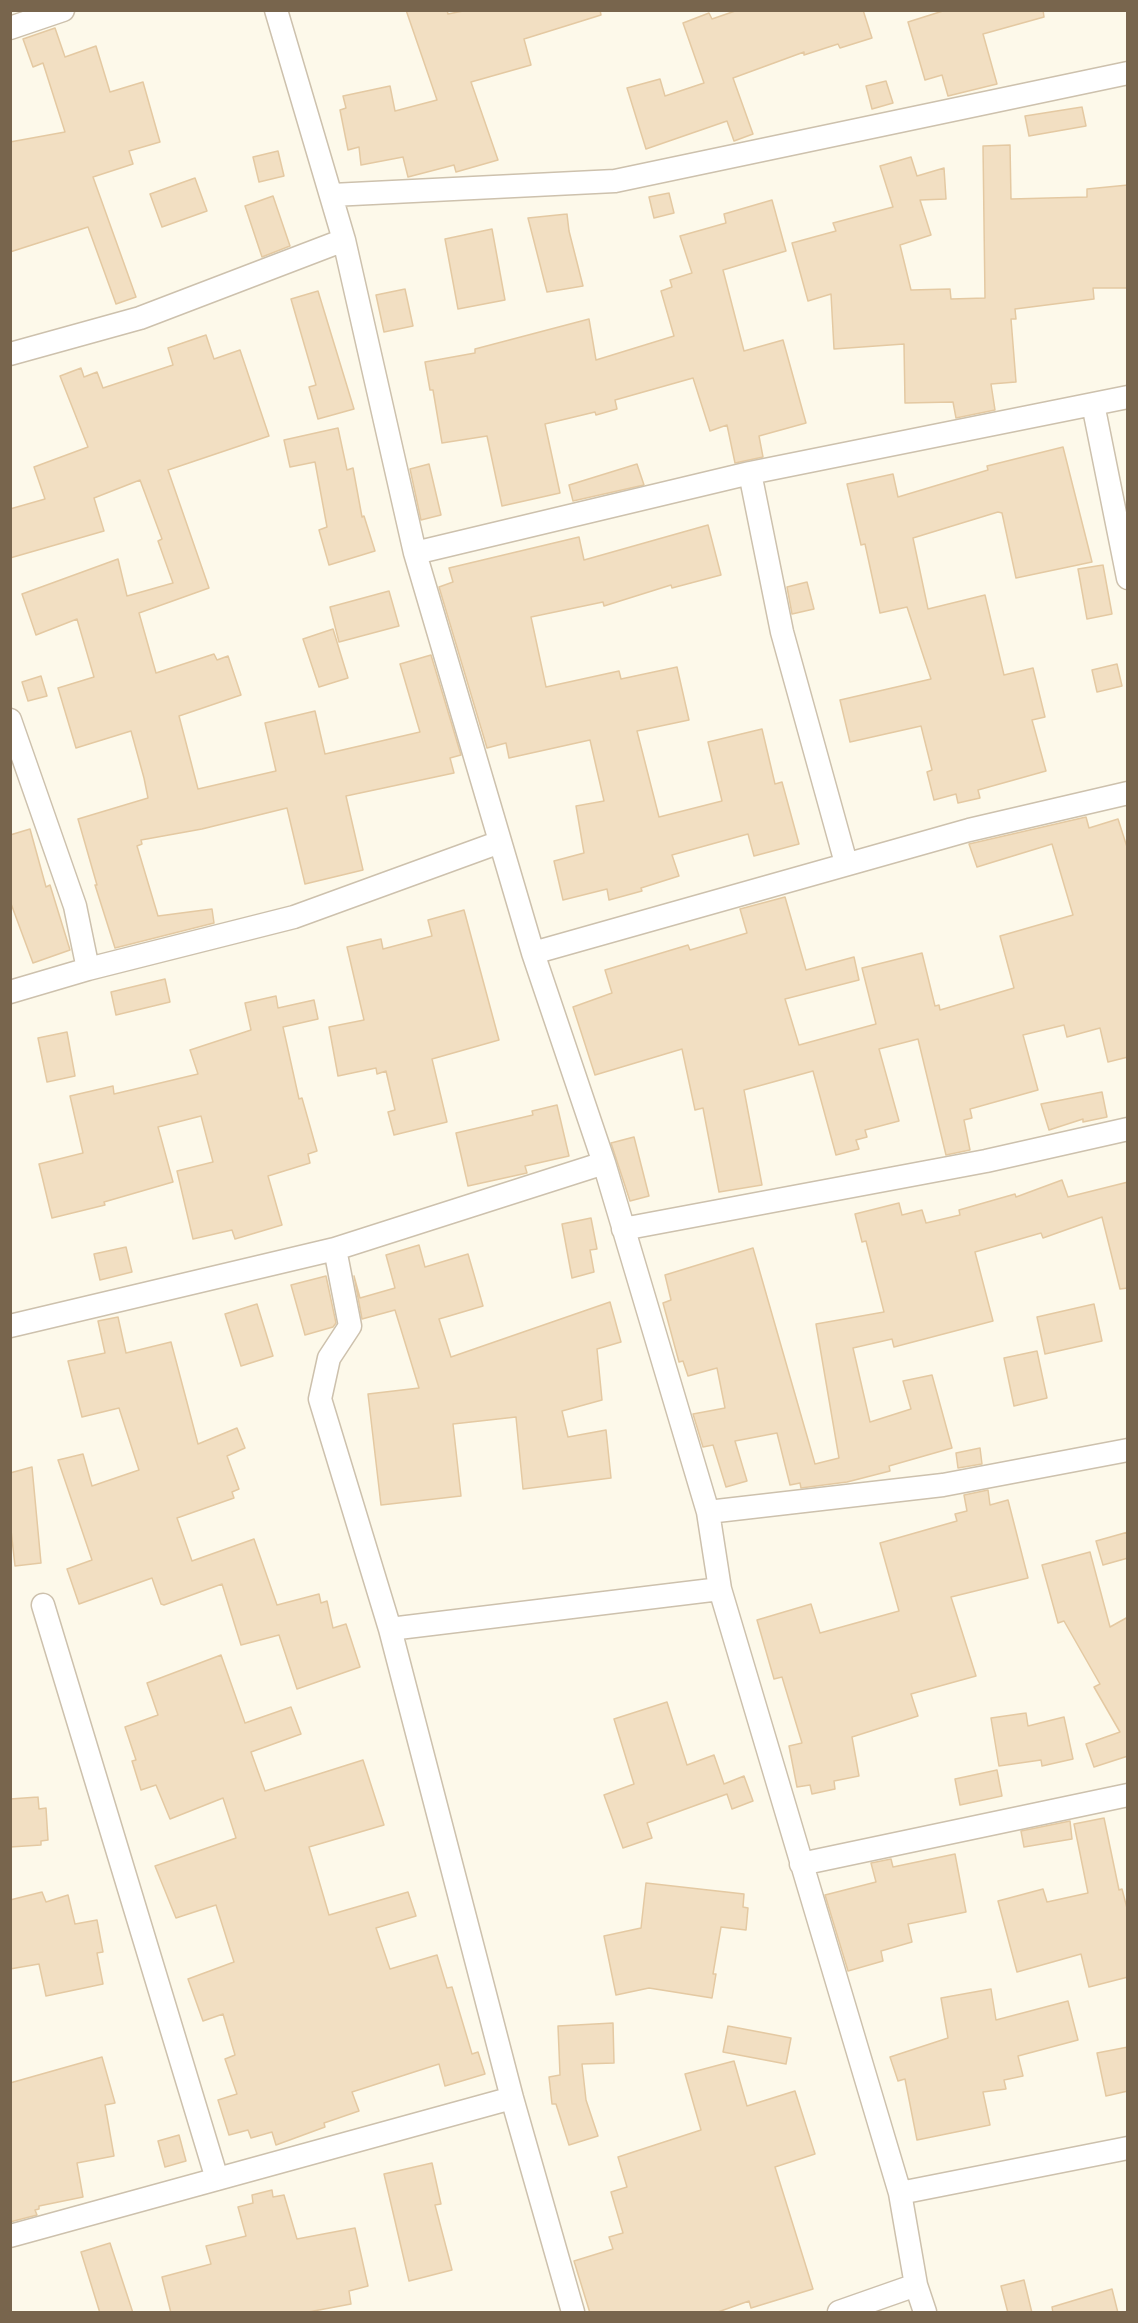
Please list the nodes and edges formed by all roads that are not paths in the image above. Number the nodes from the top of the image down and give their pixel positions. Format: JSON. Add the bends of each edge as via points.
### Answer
{"nodes":[{"id":1,"x":63,"y":10,"type":"edge"},
{"id":2,"x":276,"y":10,"type":"edge"},
{"id":3,"x":10,"y":28,"type":"edge"},
{"id":4,"x":1128,"y":73,"type":"edge"},
{"id":5,"x":332,"y":195,"type":"junction"},
{"id":6,"x":344,"y":240,"type":"junction"},
{"id":7,"x":10,"y":354,"type":"edge"},
{"id":8,"x":1128,"y":397,"type":"edge"},
{"id":9,"x":1093,"y":404,"type":"junction"},
{"id":10,"x":750,"y":473,"type":"junction"},
{"id":11,"x":415,"y":553,"type":"junction"},
{"id":12,"x":1128,"y":578,"type":"edge"},
{"id":13,"x":10,"y":720,"type":"edge"},
{"id":14,"x":1128,"y":793,"type":"edge"},
{"id":15,"x":500,"y":843,"type":"junction"},
{"id":16,"x":846,"y":863,"type":"junction"},
{"id":17,"x":533,"y":953,"type":"junction"},
{"id":18,"x":88,"y":969,"type":"junction"},
{"id":19,"x":10,"y":992,"type":"edge"},
{"id":20,"x":1128,"y":1129,"type":"edge"},
{"id":21,"x":604,"y":1163,"type":"junction"},
{"id":22,"x":623,"y":1229,"type":"junction"},
{"id":23,"x":335,"y":1249,"type":"junction"},
{"id":24,"x":10,"y":1326,"type":"edge"},
{"id":25,"x":1128,"y":1450,"type":"edge"},
{"id":26,"x":708,"y":1512,"type":"junction"},
{"id":27,"x":720,"y":1589,"type":"junction"},
{"id":28,"x":43,"y":1605,"type":"dead end"},
{"id":29,"x":390,"y":1629,"type":"junction"},
{"id":30,"x":1128,"y":1795,"type":"edge"},
{"id":31,"x":801,"y":1864,"type":"junction"},
{"id":32,"x":512,"y":2098,"type":"junction"},
{"id":33,"x":1128,"y":2148,"type":"edge"},
{"id":34,"x":217,"y":2179,"type":"junction"},
{"id":35,"x":900,"y":2193,"type":"junction"},
{"id":36,"x":10,"y":2236,"type":"edge"},
{"id":37,"x":916,"y":2285,"type":"junction"},
{"id":38,"x":573,"y":2313,"type":"edge"},
{"id":39,"x":839,"y":2313,"type":"edge"},
{"id":40,"x":925,"y":2313,"type":"edge"}],
"edges":[{"from":1,"to":3,"type":"street"},
{"from":2,"to":5,"type":"street"},
{"from":4,"to":5,"type":"street","via":[[615,181]]},
{"from":5,"to":6,"type":"street"},
{"from":6,"to":7,"type":"street","via":[[140,318]]},
{"from":6,"to":11,"type":"street"},
{"from":8,"to":9,"type":"street"},
{"from":9,"to":10,"type":"street"},
{"from":9,"to":12,"type":"street"},
{"from":10,"to":11,"type":"street"},
{"from":10,"to":16,"type":"street","via":[[782,632]]},
{"from":11,"to":15,"type":"street"},
{"from":13,"to":18,"type":"street","via":[[75,906]]},
{"from":14,"to":16,"type":"street"},
{"from":15,"to":17,"type":"street"},
{"from":15,"to":18,"type":"street","via":[[294,917]]},
{"from":16,"to":17,"type":"street"},
{"from":17,"to":21,"type":"street"},
{"from":18,"to":19,"type":"street"},
{"from":20,"to":22,"type":"street","via":[[986,1161]]},
{"from":21,"to":22,"type":"street"},
{"from":21,"to":23,"type":"street"},
{"from":22,"to":26,"type":"street"},
{"from":23,"to":24,"type":"street"},
{"from":23,"to":29,"type":"street","via":[[350,1326],[328,1358],[320,1399]]},
{"from":25,"to":26,"type":"street","via":[[943,1485]]},
{"from":26,"to":27,"type":"street"},
{"from":27,"to":29,"type":"street"},
{"from":27,"to":31,"type":"street"},
{"from":28,"to":34,"type":"street"},
{"from":29,"to":32,"type":"street"},
{"from":30,"to":31,"type":"street"},
{"from":31,"to":35,"type":"street"},
{"from":32,"to":34,"type":"street"},
{"from":32,"to":38,"type":"street"},
{"from":33,"to":35,"type":"street"},
{"from":34,"to":36,"type":"street"},
{"from":35,"to":37,"type":"street"},
{"from":37,"to":39,"type":"street"},
{"from":37,"to":40,"type":"street"}]}
